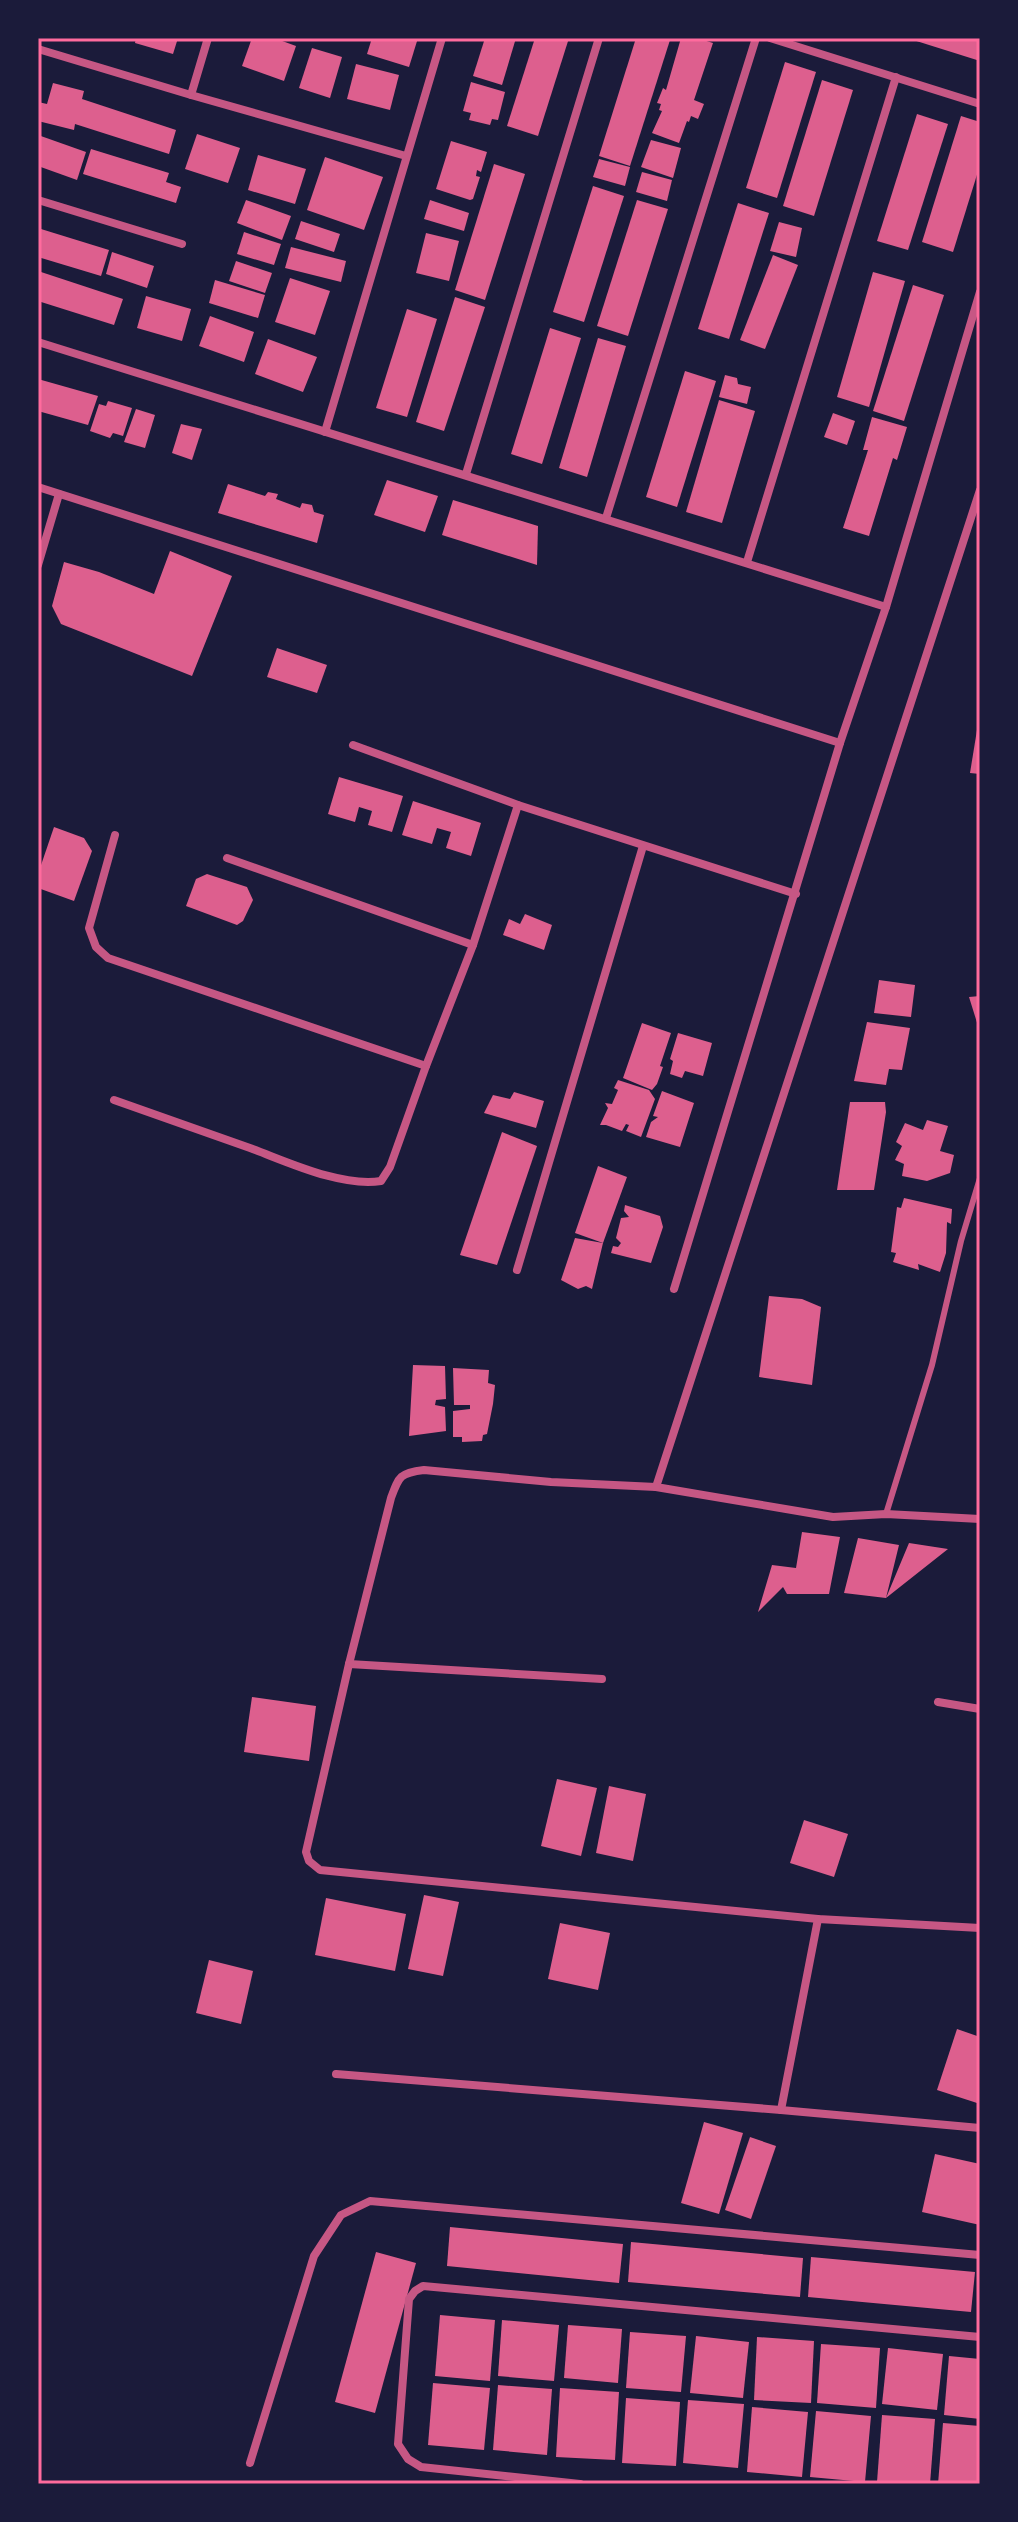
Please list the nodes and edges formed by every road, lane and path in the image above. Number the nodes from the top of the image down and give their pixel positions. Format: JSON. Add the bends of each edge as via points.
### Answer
{"nodes":[{"id":1,"x":208,"y":38,"type":"edge"},
{"id":2,"x":442,"y":38,"type":"edge"},
{"id":3,"x":599,"y":38,"type":"edge"},
{"id":4,"x":756,"y":38,"type":"edge"},
{"id":5,"x":770,"y":38,"type":"edge"},
{"id":6,"x":38,"y":49,"type":"edge"},
{"id":7,"x":896,"y":77,"type":"junction"},
{"id":8,"x":191,"y":95,"type":"junction"},
{"id":9,"x":980,"y":104,"type":"edge"},
{"id":10,"x":406,"y":156,"type":"junction"},
{"id":11,"x":38,"y":200,"type":"edge"},
{"id":12,"x":182,"y":244,"type":"dead end"},
{"id":13,"x":980,"y":292,"type":"edge"},
{"id":14,"x":38,"y":342,"type":"edge"},
{"id":15,"x":325,"y":432,"type":"junction"},
{"id":16,"x":466,"y":474,"type":"junction"},
{"id":17,"x":38,"y":487,"type":"edge"},
{"id":18,"x":980,"y":490,"type":"edge"},
{"id":19,"x":59,"y":494,"type":"junction"},
{"id":20,"x":606,"y":518,"type":"junction"},
{"id":21,"x":747,"y":562,"type":"junction"},
{"id":22,"x":38,"y":565,"type":"edge"},
{"id":23,"x":886,"y":607,"type":"junction"},
{"id":24,"x":840,"y":743,"type":"junction"},
{"id":25,"x":353,"y":745,"type":"dead end"},
{"id":26,"x":518,"y":805,"type":"junction"},
{"id":27,"x":115,"y":835,"type":"dead end"},
{"id":28,"x":643,"y":846,"type":"junction"},
{"id":29,"x":227,"y":858,"type":"dead end"},
{"id":30,"x":796,"y":894,"type":"junction"},
{"id":31,"x":473,"y":945,"type":"junction"},
{"id":32,"x":426,"y":1066,"type":"junction"},
{"id":33,"x":114,"y":1100,"type":"dead end"},
{"id":34,"x":980,"y":1178,"type":"edge"},
{"id":35,"x":517,"y":1270,"type":"dead end"},
{"id":36,"x":674,"y":1289,"type":"dead end"},
{"id":37,"x":656,"y":1487,"type":"junction"},
{"id":38,"x":886,"y":1514,"type":"junction"},
{"id":39,"x":980,"y":1519,"type":"edge"},
{"id":40,"x":349,"y":1664,"type":"junction"},
{"id":41,"x":602,"y":1679,"type":"dead end"},
{"id":42,"x":938,"y":1702,"type":"dead end"},
{"id":43,"x":980,"y":1709,"type":"edge"},
{"id":44,"x":818,"y":1919,"type":"junction"},
{"id":45,"x":980,"y":1928,"type":"edge"},
{"id":46,"x":336,"y":2074,"type":"dead end"},
{"id":47,"x":781,"y":2110,"type":"junction"},
{"id":48,"x":980,"y":2128,"type":"edge"},
{"id":49,"x":980,"y":2255,"type":"edge"},
{"id":50,"x":980,"y":2337,"type":"edge"},
{"id":51,"x":250,"y":2463,"type":"dead end"},
{"id":52,"x":580,"y":2484,"type":"edge"}],
"edges":[{"from":1,"to":8,"type":"street"},
{"from":2,"to":10,"type":"street"},
{"from":3,"to":16,"type":"street"},
{"from":4,"to":20,"type":"street"},
{"from":5,"to":7,"type":"street"},
{"from":6,"to":8,"type":"street"},
{"from":7,"to":9,"type":"street"},
{"from":7,"to":21,"type":"street"},
{"from":8,"to":10,"type":"street"},
{"from":10,"to":15,"type":"street"},
{"from":11,"to":12,"type":"street"},
{"from":13,"to":23,"type":"street"},
{"from":14,"to":15,"type":"street"},
{"from":15,"to":16,"type":"street"},
{"from":16,"to":20,"type":"street"},
{"from":17,"to":19,"type":"street"},
{"from":18,"to":37,"type":"street"},
{"from":19,"to":22,"type":"street"},
{"from":19,"to":24,"type":"street"},
{"from":20,"to":21,"type":"street"},
{"from":21,"to":23,"type":"street"},
{"from":23,"to":24,"type":"street"},
{"from":24,"to":30,"type":"street"},
{"from":25,"to":26,"type":"street"},
{"from":26,"to":28,"type":"street"},
{"from":26,"to":31,"type":"street"},
{"from":27,"to":32,"type":"street","via":[[89,928],[96,947],[108,958]]},
{"from":28,"to":30,"type":"street"},
{"from":28,"to":35,"type":"street"},
{"from":29,"to":31,"type":"street"},
{"from":30,"to":36,"type":"street"},
{"from":31,"to":32,"type":"street"},
{"from":32,"to":33,"type":"street","via":[[390,1167],[381,1181],[369,1183],[307,1169]]},
{"from":34,"to":38,"type":"lane","via":[[932,1365]]},
{"from":37,"to":38,"type":"street","via":[[833,1517]]},
{"from":37,"to":40,"type":"street","via":[[408,1472],[399,1478],[391,1498]]},
{"from":38,"to":39,"type":"street"},
{"from":40,"to":41,"type":"street"},
{"from":40,"to":44,"type":"street","via":[[306,1852],[320,1870]]},
{"from":42,"to":43,"type":"street"},
{"from":44,"to":45,"type":"street"},
{"from":44,"to":47,"type":"street"},
{"from":46,"to":47,"type":"street"},
{"from":47,"to":48,"type":"street"},
{"from":49,"to":51,"type":"street","via":[[370,2201],[341,2215],[314,2256]]},
{"from":50,"to":52,"type":"street","via":[[423,2286],[415,2291],[409,2299],[398,2444],[408,2459],[421,2467]]}]}
